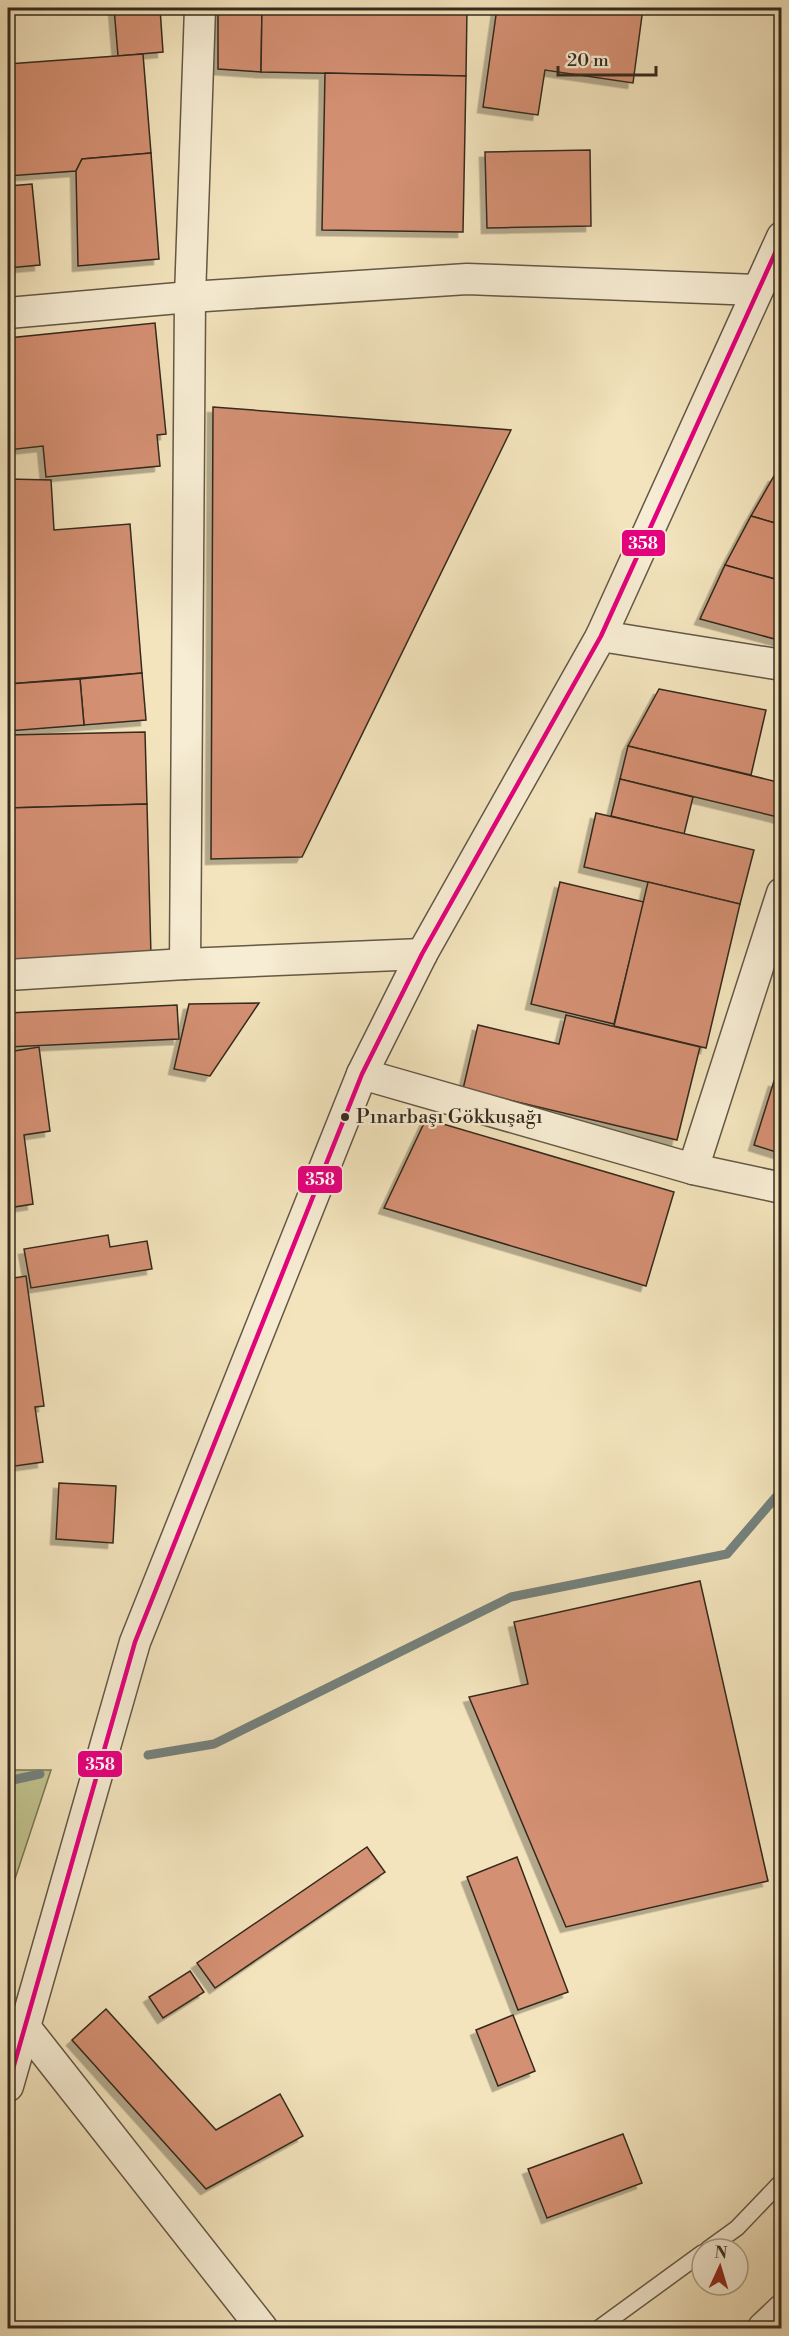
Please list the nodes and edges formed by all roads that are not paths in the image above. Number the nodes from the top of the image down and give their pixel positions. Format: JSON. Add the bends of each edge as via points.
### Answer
{"nodes":[{"id":1,"x":200,"y":8,"type":"edge"},
{"id":2,"x":782,"y":237,"type":"edge"},
{"id":3,"x":757,"y":290,"type":"junction"},
{"id":4,"x":190,"y":297,"type":"junction"},
{"id":5,"x":8,"y":313,"type":"edge"},
{"id":6,"x":601,"y":636,"type":"junction"},
{"id":7,"x":782,"y":665,"type":"edge"},
{"id":8,"x":782,"y":893,"type":"edge"},
{"id":9,"x":422,"y":954,"type":"junction"},
{"id":10,"x":185,"y":964,"type":"junction"},
{"id":11,"x":8,"y":975,"type":"edge"},
{"id":12,"x":362,"y":1074,"type":"junction"},
{"id":13,"x":693,"y":1169,"type":"junction"},
{"id":14,"x":782,"y":1188,"type":"edge"},
{"id":15,"x":25,"y":2027,"type":"junction"},
{"id":16,"x":8,"y":2086,"type":"edge"},
{"id":17,"x":782,"y":2181,"type":"edge"},
{"id":18,"x":725,"y":2237,"type":"edge"},
{"id":19,"x":690,"y":2262,"type":"edge"},
{"id":20,"x":782,"y":2310,"type":"edge"},
{"id":21,"x":262,"y":2328,"type":"edge"},
{"id":22,"x":599,"y":2328,"type":"edge"},
{"id":23,"x":763,"y":2328,"type":"edge"}],
"edges":[{"from":1,"to":4,"type":"street"},
{"from":2,"to":3,"type":"street"},
{"from":3,"to":4,"type":"street","via":[[468,279]]},
{"from":3,"to":6,"type":"street"},
{"from":4,"to":5,"type":"street"},
{"from":4,"to":10,"type":"street"},
{"from":6,"to":7,"type":"street"},
{"from":6,"to":9,"type":"street"},
{"from":8,"to":13,"type":"street"},
{"from":9,"to":10,"type":"street"},
{"from":9,"to":12,"type":"street"},
{"from":10,"to":11,"type":"street"},
{"from":12,"to":13,"type":"street"},
{"from":12,"to":15,"type":"street","via":[[135,1642]]},
{"from":13,"to":14,"type":"street"},
{"from":15,"to":16,"type":"street"},
{"from":15,"to":21,"type":"street"},
{"from":17,"to":18,"type":"lane"},
{"from":19,"to":22,"type":"lane"},
{"from":20,"to":23,"type":"street"}]}
